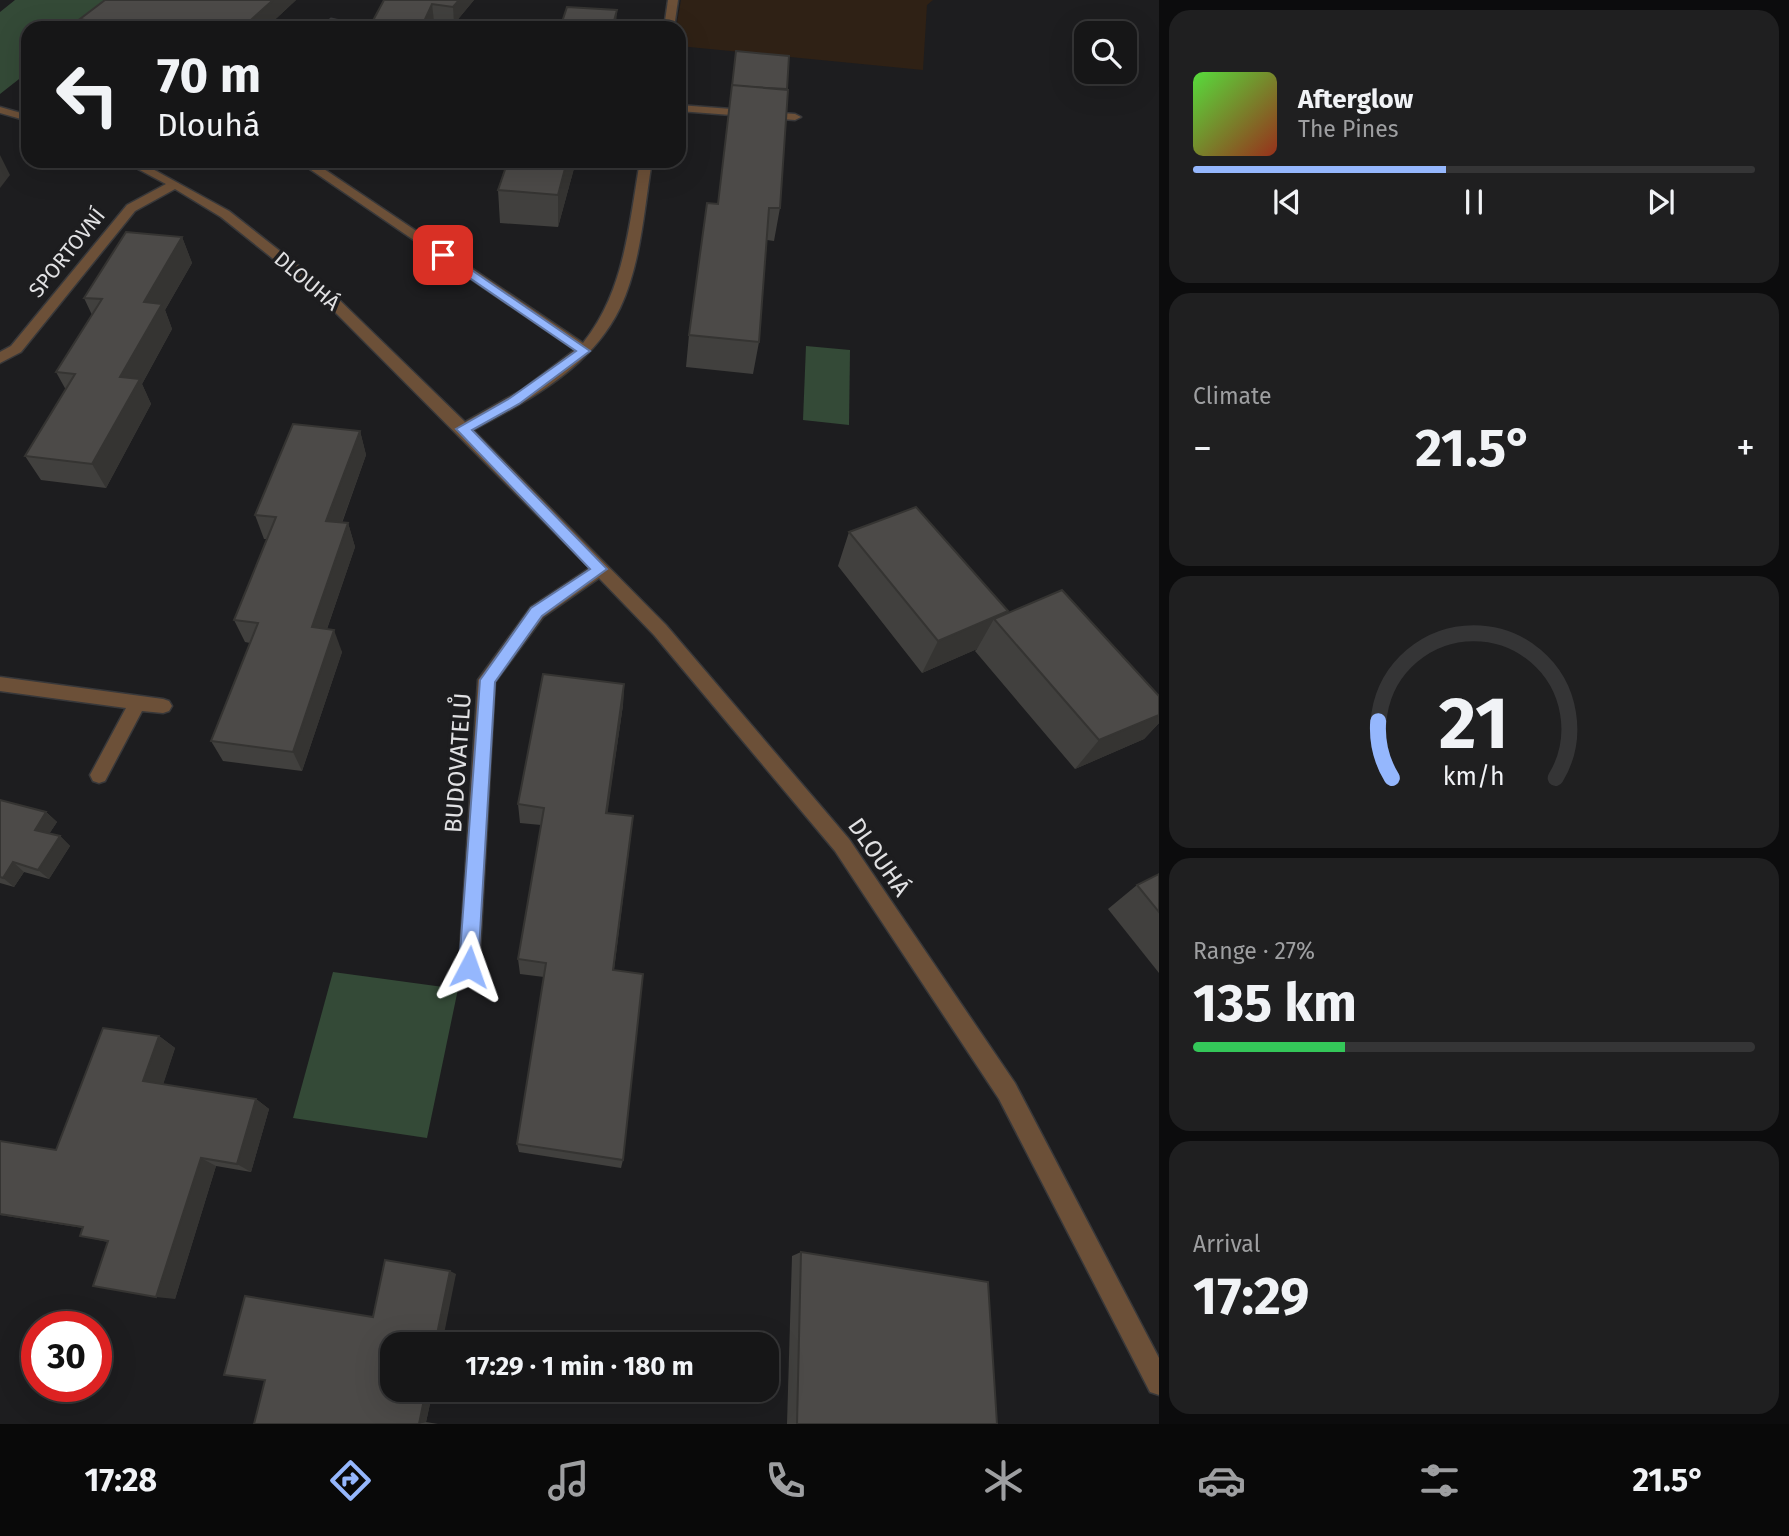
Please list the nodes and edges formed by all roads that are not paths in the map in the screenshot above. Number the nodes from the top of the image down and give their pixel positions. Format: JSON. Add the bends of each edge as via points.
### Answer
{"nodes":[{"id":1,"x":673,"y":0,"type":"edge"},
{"id":2,"x":669,"y":21,"type":"edge"},
{"id":3,"x":686,"y":109,"type":"edge"},
{"id":4,"x":0,"y":110,"type":"edge"},
{"id":5,"x":21,"y":116,"type":"edge"},
{"id":6,"x":795,"y":117,"type":"dead end"},
{"id":7,"x":143,"y":168,"type":"edge"},
{"id":8,"x":314,"y":168,"type":"edge"},
{"id":9,"x":645,"y":168,"type":"edge"},
{"id":10,"x":175,"y":184,"type":"junction"},
{"id":11,"x":584,"y":351,"type":"junction"},
{"id":12,"x":0,"y":358,"type":"edge"},
{"id":13,"x":463,"y":429,"type":"junction"},
{"id":14,"x":599,"y":569,"type":"junction"},
{"id":15,"x":0,"y":684,"type":"edge"},
{"id":16,"x":138,"y":702,"type":"junction"},
{"id":17,"x":163,"y":706,"type":"dead end"},
{"id":18,"x":99,"y":775,"type":"dead end"},
{"id":19,"x":469,"y":967,"type":"dead end"},
{"id":20,"x":1159,"y":1383,"type":"edge"}],
"edges":[{"from":1,"to":2,"type":"street"},
{"from":3,"to":6,"type":"street"},
{"from":4,"to":5,"type":"street"},
{"from":7,"to":10,"type":"street","name":"DLOUHÁ"},
{"from":8,"to":11,"type":"street"},
{"from":9,"to":11,"type":"street","via":[[627,269],[613,310]]},
{"from":10,"to":12,"type":"street","name":"SPORTOVNÍ","via":[[131,208],[16,349]]},
{"from":10,"to":13,"type":"street","name":"DLOUHÁ","via":[[225,214],[322,291]]},
{"from":11,"to":13,"type":"street","via":[[515,401]]},
{"from":13,"to":14,"type":"street","name":"DLOUHÁ"},
{"from":14,"to":19,"type":"street","name":"BUDOVATELŮ","via":[[537,612],[488,680]]},
{"from":14,"to":20,"type":"street","name":"DLOUHÁ","via":[[660,630],[842,845],[1007,1091]]},
{"from":15,"to":16,"type":"street"},
{"from":16,"to":17,"type":"street"},
{"from":16,"to":18,"type":"street"}]}
